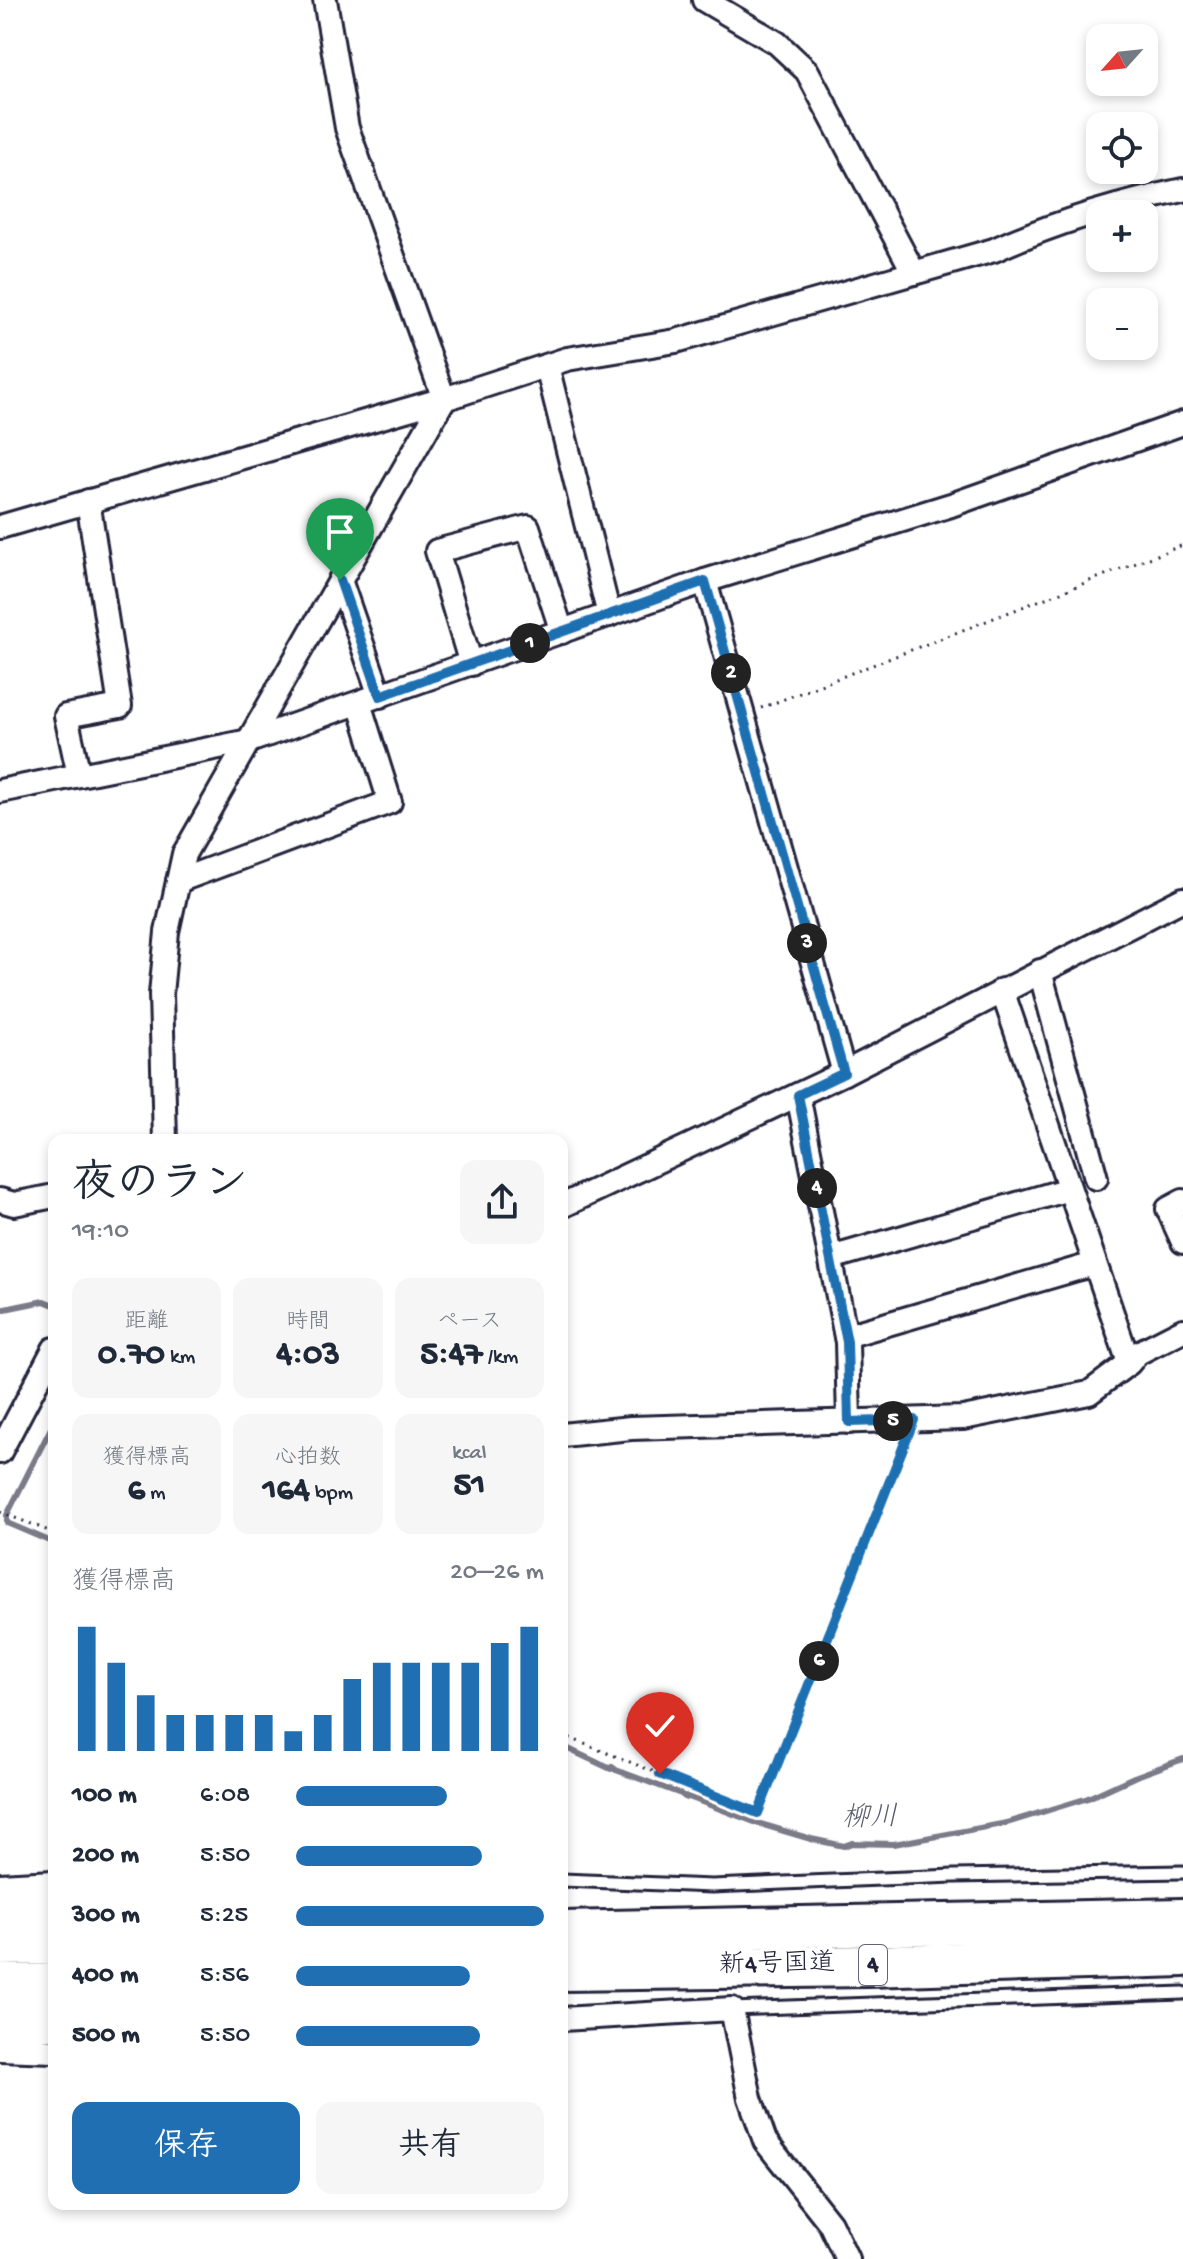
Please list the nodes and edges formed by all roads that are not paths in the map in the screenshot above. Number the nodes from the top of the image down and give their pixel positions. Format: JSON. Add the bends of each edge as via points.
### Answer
{"nodes":[{"id":1,"x":325,"y":0,"type":"edge"},
{"id":2,"x":704,"y":0,"type":"edge"},
{"id":3,"x":1183,"y":190,"type":"edge"},
{"id":4,"x":914,"y":273,"type":"junction"},
{"id":5,"x":547,"y":366,"type":"junction"},
{"id":6,"x":444,"y":399,"type":"junction"},
{"id":7,"x":1183,"y":423,"type":"edge"},
{"id":8,"x":88,"y":501,"type":"junction"},
{"id":9,"x":0,"y":527,"type":"edge"},
{"id":10,"x":340,"y":580,"type":"junction"},
{"id":11,"x":705,"y":581,"type":"junction"},
{"id":12,"x":609,"y":615,"type":"junction"},
{"id":13,"x":562,"y":632,"type":"junction"},
{"id":14,"x":471,"y":664,"type":"junction"},
{"id":15,"x":369,"y":699,"type":"junction"},
{"id":16,"x":249,"y":741,"type":"junction"},
{"id":17,"x":79,"y":775,"type":"junction"},
{"id":18,"x":0,"y":791,"type":"edge"},
{"id":19,"x":178,"y":881,"type":"junction"},
{"id":20,"x":1183,"y":899,"type":"edge"},
{"id":21,"x":1040,"y":971,"type":"junction"},
{"id":22,"x":1002,"y":990,"type":"junction"},
{"id":23,"x":844,"y":1073,"type":"junction"},
{"id":24,"x":798,"y":1095,"type":"junction"},
{"id":25,"x":165,"y":1134,"type":"edge"},
{"id":26,"x":1096,"y":1178,"type":"dead end"},
{"id":27,"x":1069,"y":1189,"type":"junction"},
{"id":28,"x":48,"y":1197,"type":"edge"},
{"id":29,"x":0,"y":1200,"type":"edge"},
{"id":30,"x":1183,"y":1201,"type":"edge"},
{"id":31,"x":568,"y":1203,"type":"edge"},
{"id":32,"x":1183,"y":1242,"type":"edge"},
{"id":33,"x":831,"y":1258,"type":"junction"},
{"id":34,"x":1094,"y":1264,"type":"junction"},
{"id":35,"x":1183,"y":1330,"type":"edge"},
{"id":36,"x":846,"y":1336,"type":"junction"},
{"id":37,"x":48,"y":1360,"type":"edge"},
{"id":38,"x":1129,"y":1363,"type":"junction"},
{"id":39,"x":849,"y":1422,"type":"junction"},
{"id":40,"x":568,"y":1434,"type":"edge"},
{"id":41,"x":0,"y":1452,"type":"edge"},
{"id":42,"x":1183,"y":1872,"type":"edge"},
{"id":43,"x":568,"y":1880,"type":"edge"},
{"id":44,"x":48,"y":1882,"type":"edge"},
{"id":45,"x":0,"y":1885,"type":"edge"},
{"id":46,"x":48,"y":1912,"type":"edge"},
{"id":47,"x":0,"y":1913,"type":"edge"},
{"id":48,"x":1183,"y":1919,"type":"edge"},
{"id":49,"x":568,"y":1932,"type":"edge"},
{"id":50,"x":48,"y":1944,"type":"edge"},
{"id":51,"x":0,"y":1945,"type":"edge"},
{"id":52,"x":1183,"y":1956,"type":"edge"},
{"id":53,"x":568,"y":1970,"type":"edge"},
{"id":54,"x":48,"y":1984,"type":"edge"},
{"id":55,"x":0,"y":1985,"type":"edge"},
{"id":56,"x":1183,"y":1993,"type":"edge"},
{"id":57,"x":732,"y":2009,"type":"junction"},
{"id":58,"x":48,"y":2019,"type":"edge"},
{"id":59,"x":568,"y":2019,"type":"edge"},
{"id":60,"x":0,"y":2023,"type":"edge"},
{"id":61,"x":0,"y":2049,"type":"edge"},
{"id":62,"x":48,"y":2051,"type":"edge"},
{"id":63,"x":847,"y":2259,"type":"edge"}],
"edges":[{"from":1,"to":6,"type":"street","via":[[347,128]]},
{"from":2,"to":4,"type":"street","via":[[777,43],[807,71]]},
{"from":3,"to":4,"type":"street","via":[[1113,205],[994,250]]},
{"from":4,"to":5,"type":"street","via":[[676,341]]},
{"from":5,"to":6,"type":"street"},
{"from":5,"to":12,"type":"street"},
{"from":6,"to":8,"type":"street"},
{"from":6,"to":10,"type":"street"},
{"from":7,"to":11,"type":"street","via":[[951,505]]},
{"from":8,"to":9,"type":"street"},
{"from":8,"to":17,"type":"street","via":[[120,706],[66,716]]},
{"from":10,"to":15,"type":"street"},
{"from":10,"to":16,"type":"street"},
{"from":11,"to":12,"type":"street"},
{"from":11,"to":23,"type":"street"},
{"from":12,"to":13,"type":"street"},
{"from":13,"to":14,"type":"street"},
{"from":13,"to":14,"type":"street","via":[[528,527],[437,551]]},
{"from":14,"to":15,"type":"street"},
{"from":15,"to":16,"type":"street"},
{"from":15,"to":19,"type":"street","via":[[390,802]]},
{"from":16,"to":17,"type":"street"},
{"from":16,"to":19,"type":"street","via":[[184,854]]},
{"from":17,"to":18,"type":"street"},
{"from":19,"to":25,"type":"street","via":[[161,994]]},
{"from":20,"to":21,"type":"street"},
{"from":21,"to":22,"type":"street"},
{"from":21,"to":26,"type":"street"},
{"from":22,"to":23,"type":"street"},
{"from":22,"to":27,"type":"street"},
{"from":23,"to":24,"type":"street"},
{"from":24,"to":31,"type":"street"},
{"from":24,"to":33,"type":"street"},
{"from":27,"to":33,"type":"street"},
{"from":27,"to":34,"type":"street"},
{"from":28,"to":29,"type":"street","via":[[14,1204]]},
{"from":30,"to":32,"type":"street","via":[[1168,1209]]},
{"from":33,"to":36,"type":"street"},
{"from":34,"to":36,"type":"street"},
{"from":34,"to":38,"type":"street"},
{"from":35,"to":38,"type":"street"},
{"from":36,"to":39,"type":"street"},
{"from":37,"to":41,"type":"street"},
{"from":38,"to":39,"type":"street","via":[[1089,1393],[963,1418]]},
{"from":39,"to":40,"type":"street"},
{"from":42,"to":43,"type":"lane","via":[[712,1886]]},
{"from":44,"to":45,"type":"street"},
{"from":46,"to":47,"type":"highway"},
{"from":48,"to":49,"type":"highway","name":"新4号国道","number":"4"},
{"from":50,"to":51,"type":"highway"},
{"from":52,"to":53,"type":"highway","name":"新4号国道","number":"4"},
{"from":54,"to":55,"type":"highway"},
{"from":56,"to":57,"type":"lane"},
{"from":57,"to":59,"type":"street"},
{"from":57,"to":63,"type":"street","via":[[750,2098],[765,2141],[830,2223]]},
{"from":58,"to":60,"type":"highway"},
{"from":61,"to":62,"type":"street"}]}
